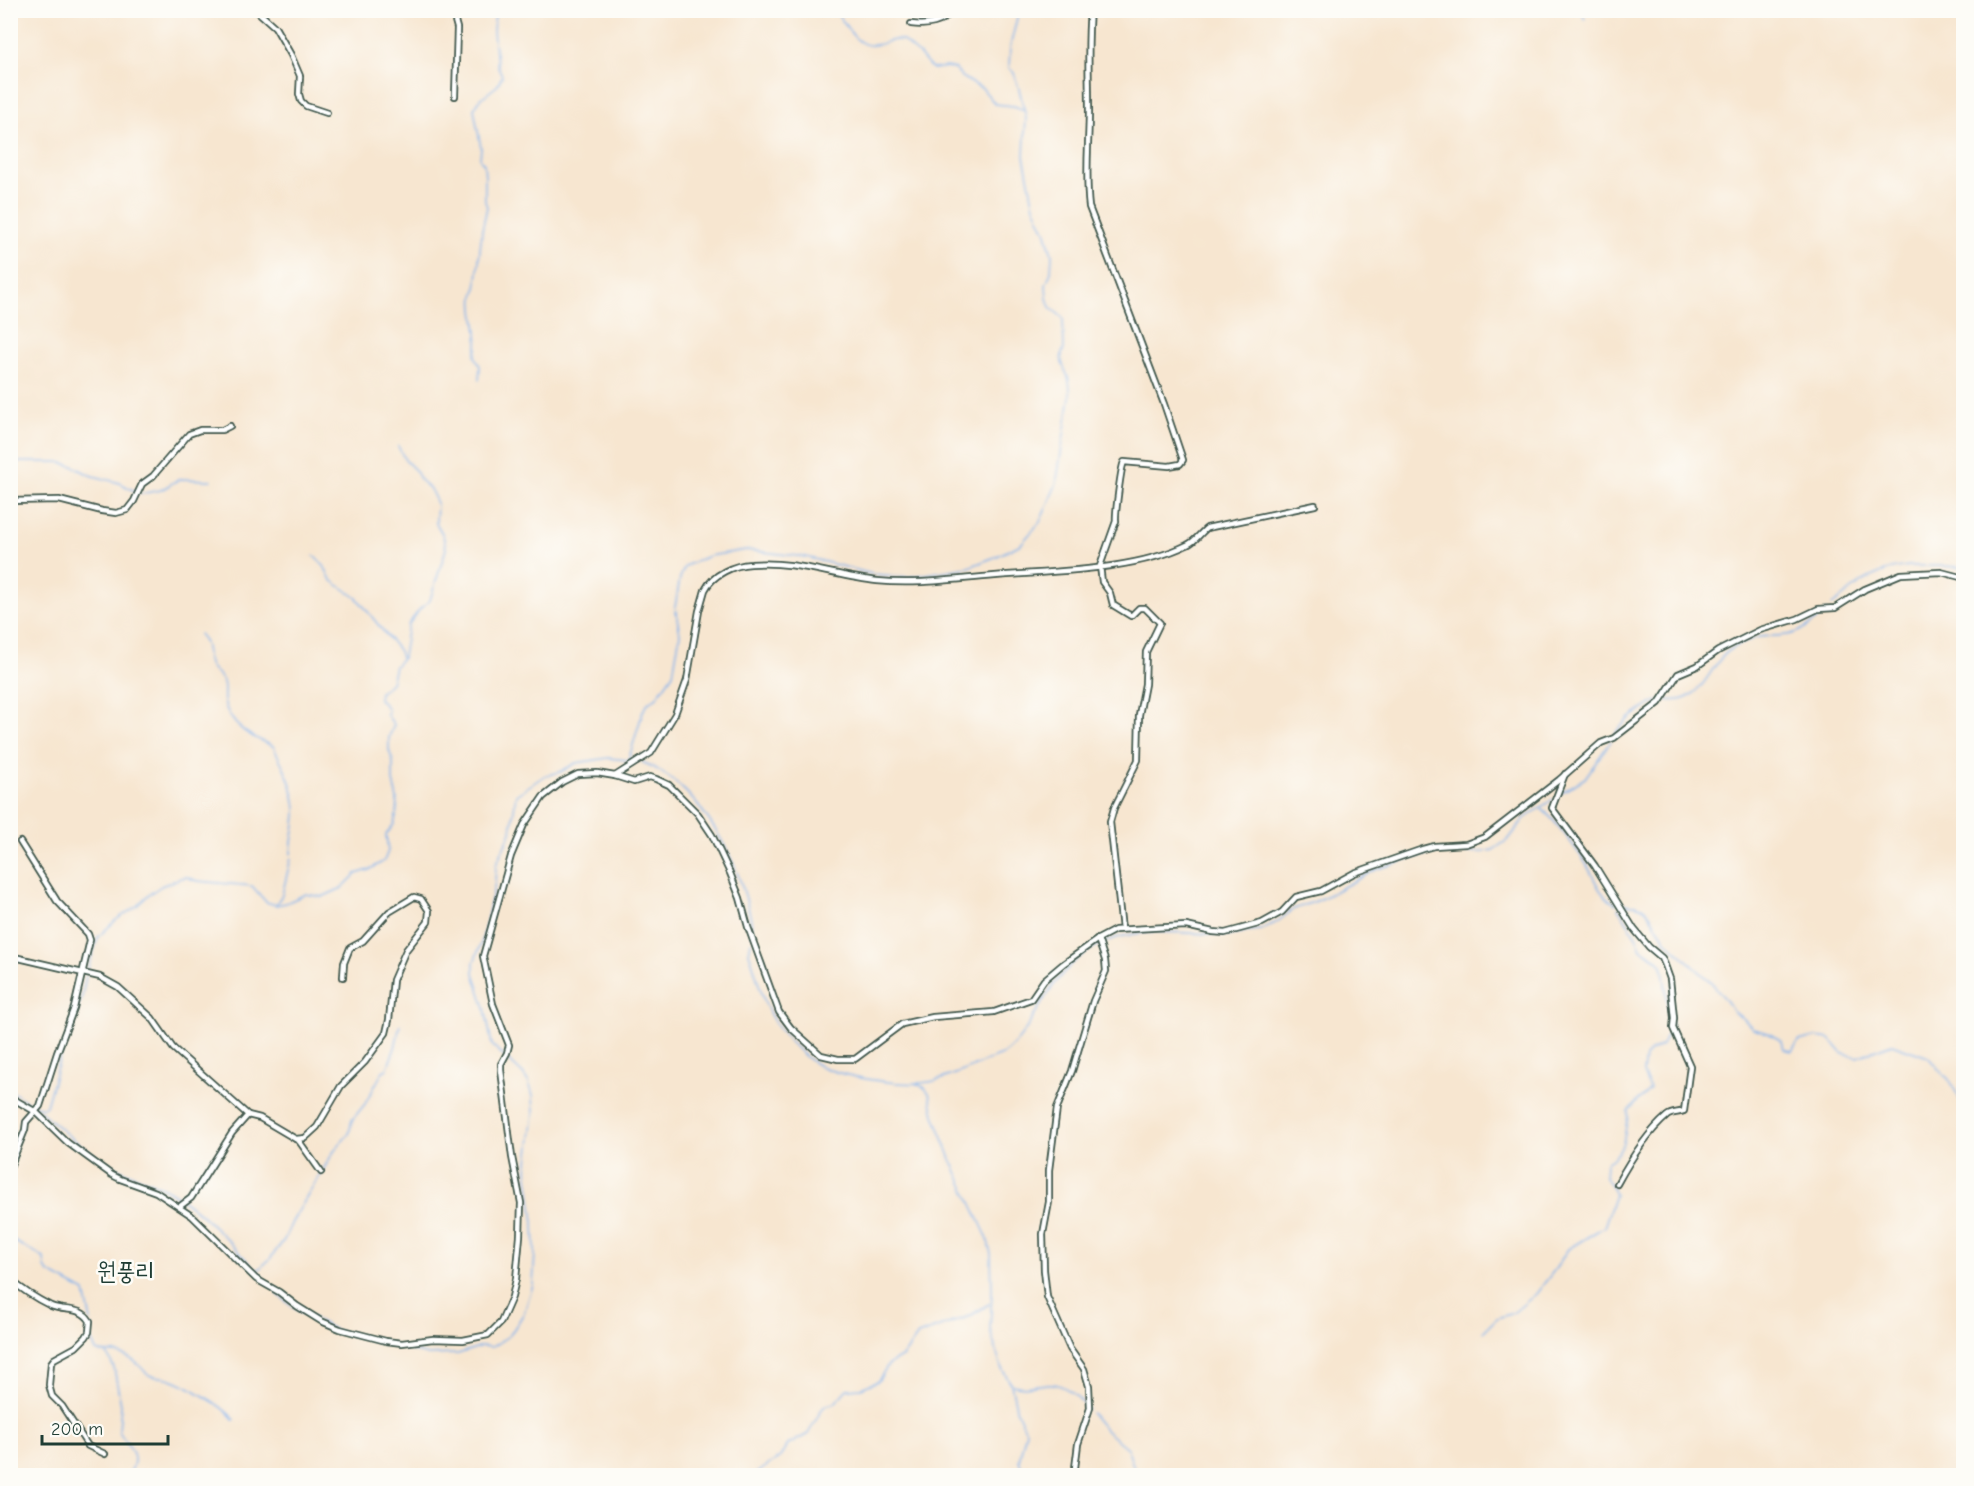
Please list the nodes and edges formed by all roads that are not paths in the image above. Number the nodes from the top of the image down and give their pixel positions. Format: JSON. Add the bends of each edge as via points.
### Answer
{"nodes":[{"id":1,"x":256,"y":10,"type":"edge"},
{"id":2,"x":452,"y":10,"type":"edge"},
{"id":3,"x":953,"y":10,"type":"edge"},
{"id":4,"x":1090,"y":10,"type":"edge"},
{"id":5,"x":911,"y":24,"type":"dead end"},
{"id":6,"x":455,"y":96,"type":"dead end"},
{"id":7,"x":327,"y":113,"type":"dead end"},
{"id":8,"x":230,"y":426,"type":"dead end"},
{"id":9,"x":10,"y":501,"type":"edge"},
{"id":10,"x":1315,"y":505,"type":"dead end"},
{"id":11,"x":1100,"y":566,"type":"junction"},
{"id":12,"x":1964,"y":578,"type":"edge"},
{"id":13,"x":1565,"y":774,"type":"junction"},
{"id":14,"x":615,"y":776,"type":"junction"},
{"id":15,"x":20,"y":842,"type":"dead end"},
{"id":16,"x":1122,"y":928,"type":"junction"},
{"id":17,"x":1098,"y":939,"type":"junction"},
{"id":18,"x":10,"y":956,"type":"edge"},
{"id":19,"x":81,"y":973,"type":"junction"},
{"id":20,"x":343,"y":977,"type":"dead end"},
{"id":21,"x":10,"y":1097,"type":"edge"},
{"id":22,"x":36,"y":1112,"type":"junction"},
{"id":23,"x":248,"y":1115,"type":"junction"},
{"id":24,"x":296,"y":1139,"type":"junction"},
{"id":25,"x":13,"y":1152,"type":"edge"},
{"id":26,"x":10,"y":1167,"type":"edge"},
{"id":27,"x":321,"y":1172,"type":"dead end"},
{"id":28,"x":1617,"y":1185,"type":"dead end"},
{"id":29,"x":179,"y":1207,"type":"junction"},
{"id":30,"x":10,"y":1279,"type":"edge"},
{"id":31,"x":105,"y":1454,"type":"dead end"},
{"id":32,"x":1074,"y":1476,"type":"edge"}],
"edges":[{"from":1,"to":7,"type":"street","via":[[275,27],[291,55],[300,76],[301,101]]},
{"from":2,"to":6,"type":"street","via":[[458,28]]},
{"from":3,"to":5,"type":"street","via":[[938,23]]},
{"from":4,"to":11,"type":"street","via":[[1086,173],[1089,207],[1183,460],[1169,466],[1124,462],[1116,521]]},
{"from":8,"to":9,"type":"street","via":[[189,434],[142,484],[127,510],[102,511],[59,500]]},
{"from":10,"to":11,"type":"street","via":[[1207,528],[1178,549],[1137,562]]},
{"from":11,"to":14,"type":"street","via":[[922,583],[875,581],[776,562],[737,567],[721,574],[705,590],[682,697],[664,735],[645,758]]},
{"from":11,"to":16,"type":"street","via":[[1102,582],[1113,605],[1131,616],[1138,608],[1145,608],[1160,623],[1146,652],[1138,760],[1110,822]]},
{"from":12,"to":13,"type":"street","via":[[1941,572],[1901,574],[1865,588],[1835,608],[1818,609],[1753,633],[1678,674],[1659,703],[1614,738],[1601,743]]},
{"from":13,"to":16,"type":"street","via":[[1479,840],[1434,846],[1354,873],[1321,891],[1296,897],[1282,912],[1253,926],[1226,933],[1186,926]]},
{"from":13,"to":28,"type":"street","via":[[1551,808],[1595,866],[1634,929],[1662,958],[1670,979],[1673,1028],[1690,1066],[1684,1111],[1667,1116],[1653,1131]]},
{"from":14,"to":17,"type":"street","via":[[634,782],[650,777],[662,781],[698,814],[730,873],[779,1011],[807,1044],[828,1058],[855,1059],[902,1024],[994,1012],[1031,999],[1044,980]]},
{"from":14,"to":29,"type":"street","via":[[597,773],[570,777],[535,807],[511,856],[483,956],[493,1004],[509,1045],[501,1070],[521,1203],[512,1297],[495,1329],[474,1339],[402,1343],[330,1326],[256,1279]]},
{"from":15,"to":19,"type":"street","via":[[57,902],[88,934],[90,945]]},
{"from":16,"to":17,"type":"street"},
{"from":17,"to":32,"type":"street","via":[[1106,971],[1057,1108],[1043,1234],[1047,1297],[1089,1386],[1090,1408],[1078,1440]]},
{"from":18,"to":19,"type":"street"},
{"from":19,"to":22,"type":"street","via":[[74,1008]]},
{"from":19,"to":23,"type":"street","via":[[118,987],[152,1018],[172,1048]]},
{"from":20,"to":24,"type":"street","via":[[350,948],[363,941],[392,910],[414,897],[421,898],[429,911],[428,922],[406,950],[393,980],[386,1033],[341,1086],[317,1127],[305,1138]]},
{"from":21,"to":22,"type":"street"},
{"from":22,"to":25,"type":"street","via":[[26,1122]]},
{"from":22,"to":29,"type":"street","via":[[68,1143],[112,1175],[156,1192]]},
{"from":23,"to":24,"type":"street"},
{"from":23,"to":29,"type":"street","via":[[191,1198]]},
{"from":24,"to":27,"type":"street"},
{"from":25,"to":26,"type":"street"},
{"from":30,"to":31,"type":"street","via":[[54,1307],[81,1312],[90,1321],[86,1337],[51,1363],[49,1385],[52,1396],[88,1446]]}]}
